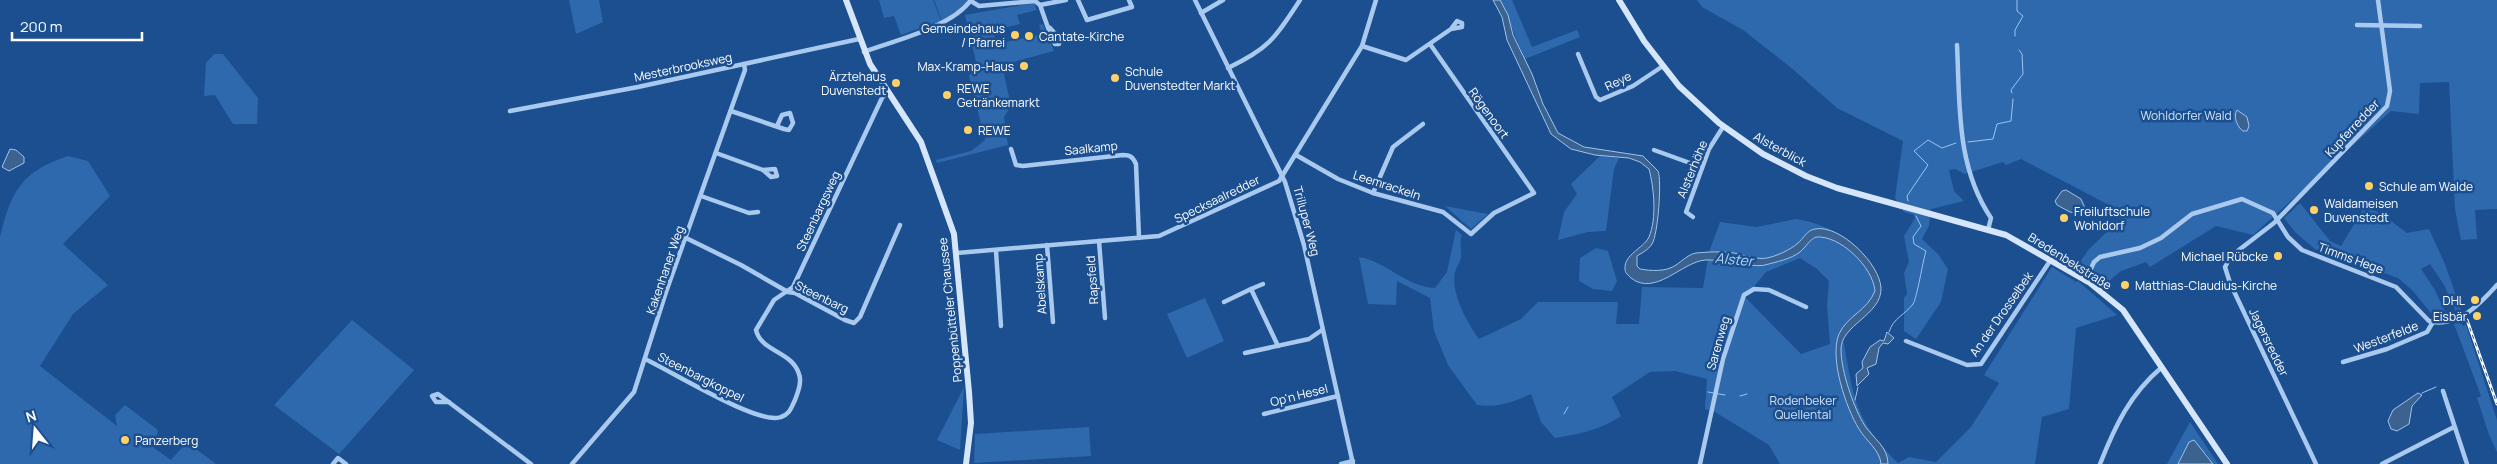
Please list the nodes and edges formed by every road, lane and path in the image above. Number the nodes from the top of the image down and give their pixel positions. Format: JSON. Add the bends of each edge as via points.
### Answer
{"nodes":[{"id":1,"x":846,"y":0,"type":"edge"},
{"id":2,"x":1066,"y":0,"type":"edge"},
{"id":3,"x":1078,"y":0,"type":"edge"},
{"id":4,"x":1129,"y":0,"type":"edge"},
{"id":5,"x":1195,"y":0,"type":"edge"},
{"id":6,"x":1224,"y":0,"type":"edge"},
{"id":7,"x":1300,"y":0,"type":"edge"},
{"id":8,"x":1376,"y":0,"type":"edge"},
{"id":9,"x":1619,"y":0,"type":"edge"},
{"id":10,"x":2378,"y":0,"type":"edge"},
{"id":11,"x":971,"y":1,"type":"edge"},
{"id":12,"x":1040,"y":5,"type":"junction"},
{"id":13,"x":1201,"y":13,"type":"junction"},
{"id":14,"x":2357,"y":25,"type":"dead end"},
{"id":15,"x":2381,"y":26,"type":"junction"},
{"id":16,"x":2420,"y":26,"type":"dead end"},
{"id":17,"x":1050,"y":28,"type":"dead end"},
{"id":18,"x":1451,"y":29,"type":"dead end"},
{"id":19,"x":859,"y":39,"type":"junction"},
{"id":20,"x":1430,"y":44,"type":"junction"},
{"id":21,"x":1957,"y":45,"type":"dead end"},
{"id":22,"x":1362,"y":46,"type":"junction"},
{"id":23,"x":864,"y":52,"type":"junction"},
{"id":24,"x":1578,"y":54,"type":"dead end"},
{"id":25,"x":744,"y":64,"type":"junction"},
{"id":26,"x":1663,"y":66,"type":"junction"},
{"id":27,"x":1228,"y":68,"type":"junction"},
{"id":28,"x":887,"y":92,"type":"junction"},
{"id":29,"x":510,"y":111,"type":"dead end"},
{"id":30,"x":731,"y":111,"type":"junction"},
{"id":31,"x":1422,"y":124,"type":"dead end"},
{"id":32,"x":777,"y":126,"type":"dead end"},
{"id":33,"x":1723,"y":127,"type":"junction"},
{"id":34,"x":1011,"y":148,"type":"dead end"},
{"id":35,"x":1654,"y":150,"type":"dead end"},
{"id":36,"x":716,"y":152,"type":"junction"},
{"id":37,"x":1296,"y":154,"type":"junction"},
{"id":38,"x":1701,"y":167,"type":"junction"},
{"id":39,"x":763,"y":170,"type":"dead end"},
{"id":40,"x":1282,"y":176,"type":"junction"},
{"id":41,"x":1373,"y":193,"type":"junction"},
{"id":42,"x":701,"y":196,"type":"junction"},
{"id":43,"x":758,"y":212,"type":"dead end"},
{"id":44,"x":1693,"y":217,"type":"dead end"},
{"id":45,"x":2278,"y":219,"type":"junction"},
{"id":46,"x":900,"y":225,"type":"dead end"},
{"id":47,"x":1988,"y":230,"type":"junction"},
{"id":48,"x":1471,"y":234,"type":"joint"},
{"id":49,"x":686,"y":238,"type":"junction"},
{"id":50,"x":1139,"y":238,"type":"junction"},
{"id":51,"x":1099,"y":241,"type":"junction"},
{"id":52,"x":1047,"y":245,"type":"junction"},
{"id":53,"x":996,"y":251,"type":"junction"},
{"id":54,"x":958,"y":254,"type":"junction"},
{"id":55,"x":2050,"y":261,"type":"junction"},
{"id":56,"x":2085,"y":281,"type":"junction"},
{"id":57,"x":1263,"y":284,"type":"dead end"},
{"id":58,"x":2497,"y":285,"type":"edge"},
{"id":59,"x":1251,"y":289,"type":"junction"},
{"id":60,"x":788,"y":292,"type":"junction"},
{"id":61,"x":1224,"y":302,"type":"dead end"},
{"id":62,"x":1806,"y":307,"type":"dead end"},
{"id":63,"x":1105,"y":318,"type":"dead end"},
{"id":64,"x":1053,"y":322,"type":"dead end"},
{"id":65,"x":2433,"y":322,"type":"junction"},
{"id":66,"x":1001,"y":326,"type":"dead end"},
{"id":67,"x":756,"y":330,"type":"joint"},
{"id":68,"x":1322,"y":330,"type":"junction"},
{"id":69,"x":1906,"y":341,"type":"dead end"},
{"id":70,"x":1278,"y":346,"type":"junction"},
{"id":71,"x":1245,"y":354,"type":"dead end"},
{"id":72,"x":645,"y":360,"type":"junction"},
{"id":73,"x":2343,"y":362,"type":"dead end"},
{"id":74,"x":2162,"y":367,"type":"junction"},
{"id":75,"x":2443,"y":391,"type":"dead end"},
{"id":76,"x":1338,"y":396,"type":"junction"},
{"id":77,"x":449,"y":402,"type":"dead end"},
{"id":78,"x":1264,"y":414,"type":"dead end"},
{"id":79,"x":2454,"y":427,"type":"junction"},
{"id":80,"x":1353,"y":463,"type":"edge"},
{"id":81,"x":333,"y":464,"type":"edge"},
{"id":82,"x":346,"y":464,"type":"edge"},
{"id":83,"x":531,"y":464,"type":"edge"},
{"id":84,"x":572,"y":464,"type":"edge"},
{"id":85,"x":966,"y":464,"type":"edge"},
{"id":86,"x":1341,"y":464,"type":"edge"},
{"id":87,"x":1700,"y":464,"type":"edge"},
{"id":88,"x":2100,"y":464,"type":"edge"},
{"id":89,"x":2226,"y":464,"type":"edge"},
{"id":90,"x":2316,"y":464,"type":"edge"},
{"id":91,"x":2382,"y":464,"type":"edge"},
{"id":92,"x":2466,"y":464,"type":"edge"}],
"edges":[{"from":1,"to":19,"type":"street","name":"Poppenbütteler Chaussee"},
{"from":2,"to":12,"type":"street"},
{"from":3,"to":4,"type":"street","via":[[1087,20],[1132,7]]},
{"from":5,"to":13,"type":"street","name":"Trilluper Weg"},
{"from":6,"to":13,"type":"street"},
{"from":7,"to":27,"type":"street","via":[[1269,45]]},
{"from":8,"to":22,"type":"street","name":"Specksaalredder"},
{"from":9,"to":26,"type":"street","name":"Alsterblick"},
{"from":10,"to":15,"type":"street","name":"Kupferredder"},
{"from":11,"to":12,"type":"street","via":[[979,6],[1035,1]]},
{"from":11,"to":23,"type":"street","via":[[947,22]]},
{"from":12,"to":17,"type":"street"},
{"from":13,"to":27,"type":"street","name":"Trilluper Weg"},
{"from":14,"to":15,"type":"street"},
{"from":15,"to":16,"type":"street"},
{"from":15,"to":45,"type":"street","name":"Kupferredder","via":[[2390,91],[2387,106]]},
{"from":18,"to":20,"type":"street"},
{"from":19,"to":23,"type":"street","name":"Poppenbütteler Chaussee"},
{"from":19,"to":25,"type":"street","name":"Mesterbrooksweg"},
{"from":20,"to":22,"type":"street","via":[[1406,60]]},
{"from":20,"to":48,"type":"street","name":"Rögenoort","via":[[1534,193],[1496,212]]},
{"from":21,"to":47,"type":"street","via":[[1960,126],[1972,182],[1990,218]]},
{"from":22,"to":37,"type":"street","name":"Specksaalredder"},
{"from":23,"to":28,"type":"street","name":"Poppenbütteler Chaussee"},
{"from":24,"to":26,"type":"street","name":"Reye","via":[[1600,100],[1633,86]]},
{"from":25,"to":29,"type":"street","name":"Mesterbrooksweg"},
{"from":25,"to":30,"type":"street","name":"Kakenhaner Weg","via":[[745,70]]},
{"from":26,"to":33,"type":"street","name":"Alsterblick","via":[[1689,96]]},
{"from":27,"to":40,"type":"street","name":"Trilluper Weg"},
{"from":28,"to":54,"type":"street","name":"Poppenbütteler Chaussee","via":[[922,142],[952,227]]},
{"from":28,"to":60,"type":"street","name":"Steenbargsweg"},
{"from":30,"to":32,"type":"street"},
{"from":30,"to":36,"type":"street","name":"Kakenhaner Weg"},
{"from":31,"to":41,"type":"street","via":[[1393,147]]},
{"from":33,"to":38,"type":"street","name":"Alsterhöhe"},
{"from":33,"to":47,"type":"street","name":"Alsterblick","via":[[1763,154],[1816,180]]},
{"from":34,"to":50,"type":"street","name":"Saalkamp","via":[[1016,164],[1023,166],[1129,155],[1136,164]]},
{"from":35,"to":38,"type":"street"},
{"from":36,"to":39,"type":"street"},
{"from":36,"to":42,"type":"street","name":"Kakenhaner Weg"},
{"from":37,"to":40,"type":"street","name":"Specksaalredder"},
{"from":37,"to":41,"type":"street","name":"Leemrackeln","via":[[1338,179]]},
{"from":38,"to":44,"type":"street","name":"Alsterhöhe","via":[[1686,212]]},
{"from":40,"to":50,"type":"street","name":"Specksaalredder","via":[[1169,233]]},
{"from":40,"to":68,"type":"street","name":"Trilluper Weg","via":[[1304,246]]},
{"from":41,"to":48,"type":"street","name":"Leemrackeln","via":[[1443,212]]},
{"from":42,"to":43,"type":"street","via":[[749,213]]},
{"from":42,"to":49,"type":"street","name":"Kakenhaner Weg"},
{"from":45,"to":56,"type":"street","name":"Timms Hege","via":[[2270,211],[2246,199],[2228,202],[2188,216],[2161,238],[2140,248],[2100,257]]},
{"from":45,"to":65,"type":"street","name":"Timms Hege","via":[[2288,237],[2302,250],[2396,286],[2423,317]]},
{"from":45,"to":90,"type":"street","name":"Jagersredder","via":[[2231,256],[2225,267]]},
{"from":46,"to":60,"type":"street","name":"Steenbarg","via":[[860,317],[854,323]]},
{"from":47,"to":55,"type":"street","name":"Bredenbekstraße","via":[[2011,238]]},
{"from":49,"to":60,"type":"street","name":"Steenbarg"},
{"from":49,"to":72,"type":"street","name":"Kakenhaner Weg"},
{"from":50,"to":51,"type":"street","name":"Specksaalredder"},
{"from":51,"to":52,"type":"street","name":"Specksaalredder"},
{"from":51,"to":63,"type":"street","name":"Rapsfeld"},
{"from":52,"to":53,"type":"street","name":"Specksaalredder"},
{"from":52,"to":64,"type":"street","name":"Abelskamp"},
{"from":53,"to":54,"type":"street","name":"Specksaalredder"},
{"from":53,"to":66,"type":"street"},
{"from":54,"to":85,"type":"street","name":"Poppenbütteler Chaussee","via":[[971,423]]},
{"from":55,"to":56,"type":"street","name":"Bredenbekstraße"},
{"from":55,"to":69,"type":"street","name":"An der Drosselbek","via":[[1981,364],[1968,366]]},
{"from":56,"to":74,"type":"street","name":"Bredenbekstraße","via":[[2123,310]]},
{"from":57,"to":59,"type":"street"},
{"from":58,"to":65,"type":"street","name":"Westerfelde","via":[[2475,309],[2444,322]]},
{"from":59,"to":61,"type":"street"},
{"from":59,"to":70,"type":"street"},
{"from":60,"to":67,"type":"street","name":"Steenbargsweg","via":[[774,300]]},
{"from":62,"to":87,"type":"street","name":"Sarenweg","via":[[1769,290],[1758,288],[1746,293],[1715,393]]},
{"from":65,"to":73,"type":"street","name":"Westerfelde","via":[[2427,332],[2387,349]]},
{"from":67,"to":72,"type":"street","name":"Steenbargkoppel","via":[[764,343],[795,362],[800,377],[790,412],[780,418],[768,418],[733,407]]},
{"from":68,"to":70,"type":"street","via":[[1309,339]]},
{"from":68,"to":76,"type":"street","name":"Trilluper Weg"},
{"from":70,"to":71,"type":"street"},
{"from":72,"to":84,"type":"street","name":"Kakenhaner Weg","via":[[634,392]]},
{"from":74,"to":88,"type":"street","via":[[2127,404]]},
{"from":74,"to":89,"type":"street","name":"Bredenbekstraße"},
{"from":75,"to":79,"type":"street"},
{"from":76,"to":78,"type":"street","name":"Op'n Hesel"},
{"from":76,"to":80,"type":"street","name":"Trilluper Weg"},
{"from":77,"to":83,"type":"street"},
{"from":79,"to":91,"type":"street"},
{"from":79,"to":92,"type":"street"},
{"from":80,"to":86,"type":"street"},
{"from":81,"to":82,"type":"street","via":[[338,458]]}]}
